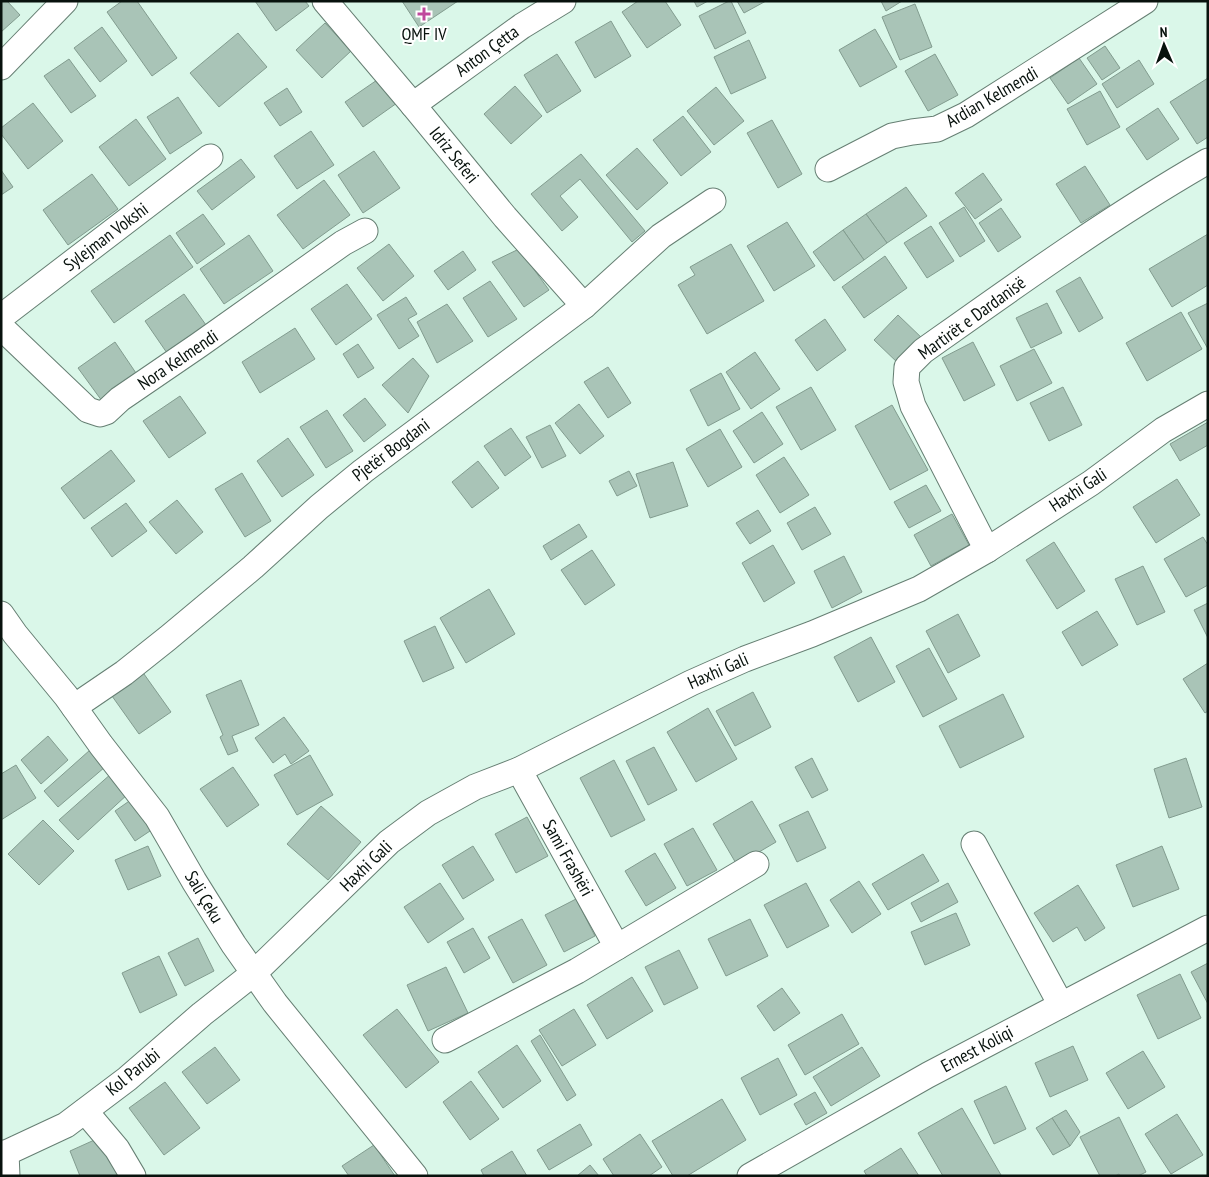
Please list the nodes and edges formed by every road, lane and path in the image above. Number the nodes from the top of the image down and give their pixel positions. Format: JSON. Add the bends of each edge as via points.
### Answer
{"nodes":[{"id":1,"x":65,"y":1,"type":"edge"},
{"id":2,"x":325,"y":1,"type":"edge"},
{"id":3,"x":563,"y":1,"type":"edge"},
{"id":4,"x":1146,"y":1,"type":"edge"},
{"id":5,"x":1,"y":67,"type":"edge"},
{"id":6,"x":413,"y":105,"type":"junction"},
{"id":7,"x":210,"y":157,"type":"dead end"},
{"id":8,"x":1208,"y":161,"type":"edge"},
{"id":9,"x":828,"y":168,"type":"dead end"},
{"id":10,"x":713,"y":201,"type":"dead end"},
{"id":11,"x":365,"y":231,"type":"dead end"},
{"id":12,"x":584,"y":306,"type":"junction"},
{"id":13,"x":1,"y":317,"type":"edge"},
{"id":14,"x":1,"y":326,"type":"edge"},
{"id":15,"x":1208,"y":404,"type":"edge"},
{"id":16,"x":987,"y":550,"type":"junction"},
{"id":17,"x":1,"y":614,"type":"edge"},
{"id":18,"x":74,"y":707,"type":"junction"},
{"id":19,"x":519,"y":770,"type":"junction"},
{"id":20,"x":974,"y":844,"type":"dead end"},
{"id":21,"x":756,"y":864,"type":"dead end"},
{"id":22,"x":1208,"y":928,"type":"edge"},
{"id":23,"x":617,"y":947,"type":"junction"},
{"id":24,"x":254,"y":974,"type":"junction"},
{"id":25,"x":1061,"y":1005,"type":"junction"},
{"id":26,"x":445,"y":1040,"type":"dead end"},
{"id":27,"x":85,"y":1111,"type":"junction"},
{"id":28,"x":5,"y":1161,"type":"edge"},
{"id":29,"x":133,"y":1176,"type":"edge"},
{"id":30,"x":415,"y":1176,"type":"edge"},
{"id":31,"x":750,"y":1176,"type":"edge"}],
"edges":[{"from":1,"to":5,"type":"street"},
{"from":2,"to":6,"type":"street","name":"Idriz Seferi"},
{"from":3,"to":6,"type":"street","name":"Anton Çetta","via":[[522,26]]},
{"from":4,"to":9,"type":"street","name":"Ardian Kelmendi","via":[[966,115],[936,129],[892,136]]},
{"from":6,"to":12,"type":"street","name":"Idriz Seferi","via":[[504,217]]},
{"from":7,"to":13,"type":"street","name":"Sylejman Vokshi"},
{"from":8,"to":16,"type":"street","name":"Martirët e Dardanisë","via":[[1109,221],[923,351],[907,367],[906,382],[913,406]]},
{"from":10,"to":12,"type":"street","name":"Pjetër Bogdani","via":[[661,236]]},
{"from":11,"to":14,"type":"street","name":"Nora Kelmendi","via":[[343,243],[100,414],[88,410]]},
{"from":12,"to":18,"type":"street","name":"Pjetër Bogdani","via":[[363,471],[168,638]]},
{"from":15,"to":16,"type":"street","name":"Haxhi Gali","via":[[1163,430],[1091,483]]},
{"from":16,"to":19,"type":"street","name":"Haxhi Gali","via":[[919,589],[691,683]]},
{"from":17,"to":18,"type":"street","name":"Sali Çeku"},
{"from":18,"to":24,"type":"street","name":"Sali Çeku","via":[[157,817],[206,902]]},
{"from":19,"to":23,"type":"street","name":"Sami Frashëri"},
{"from":19,"to":24,"type":"street","name":"Haxhi Gali","via":[[475,787],[428,813],[389,842]]},
{"from":20,"to":25,"type":"street"},
{"from":21,"to":23,"type":"street"},
{"from":22,"to":25,"type":"street","name":"Ernest Koliqi"},
{"from":23,"to":26,"type":"street"},
{"from":24,"to":27,"type":"street","name":"Kol Parubi"},
{"from":24,"to":30,"type":"street","name":"Sali Çeku"},
{"from":25,"to":31,"type":"street","name":"Ernest Koliqi","via":[[928,1075]]},
{"from":27,"to":28,"type":"street","name":"Kol Parubi"},
{"from":27,"to":29,"type":"street","via":[[117,1149]]}]}
